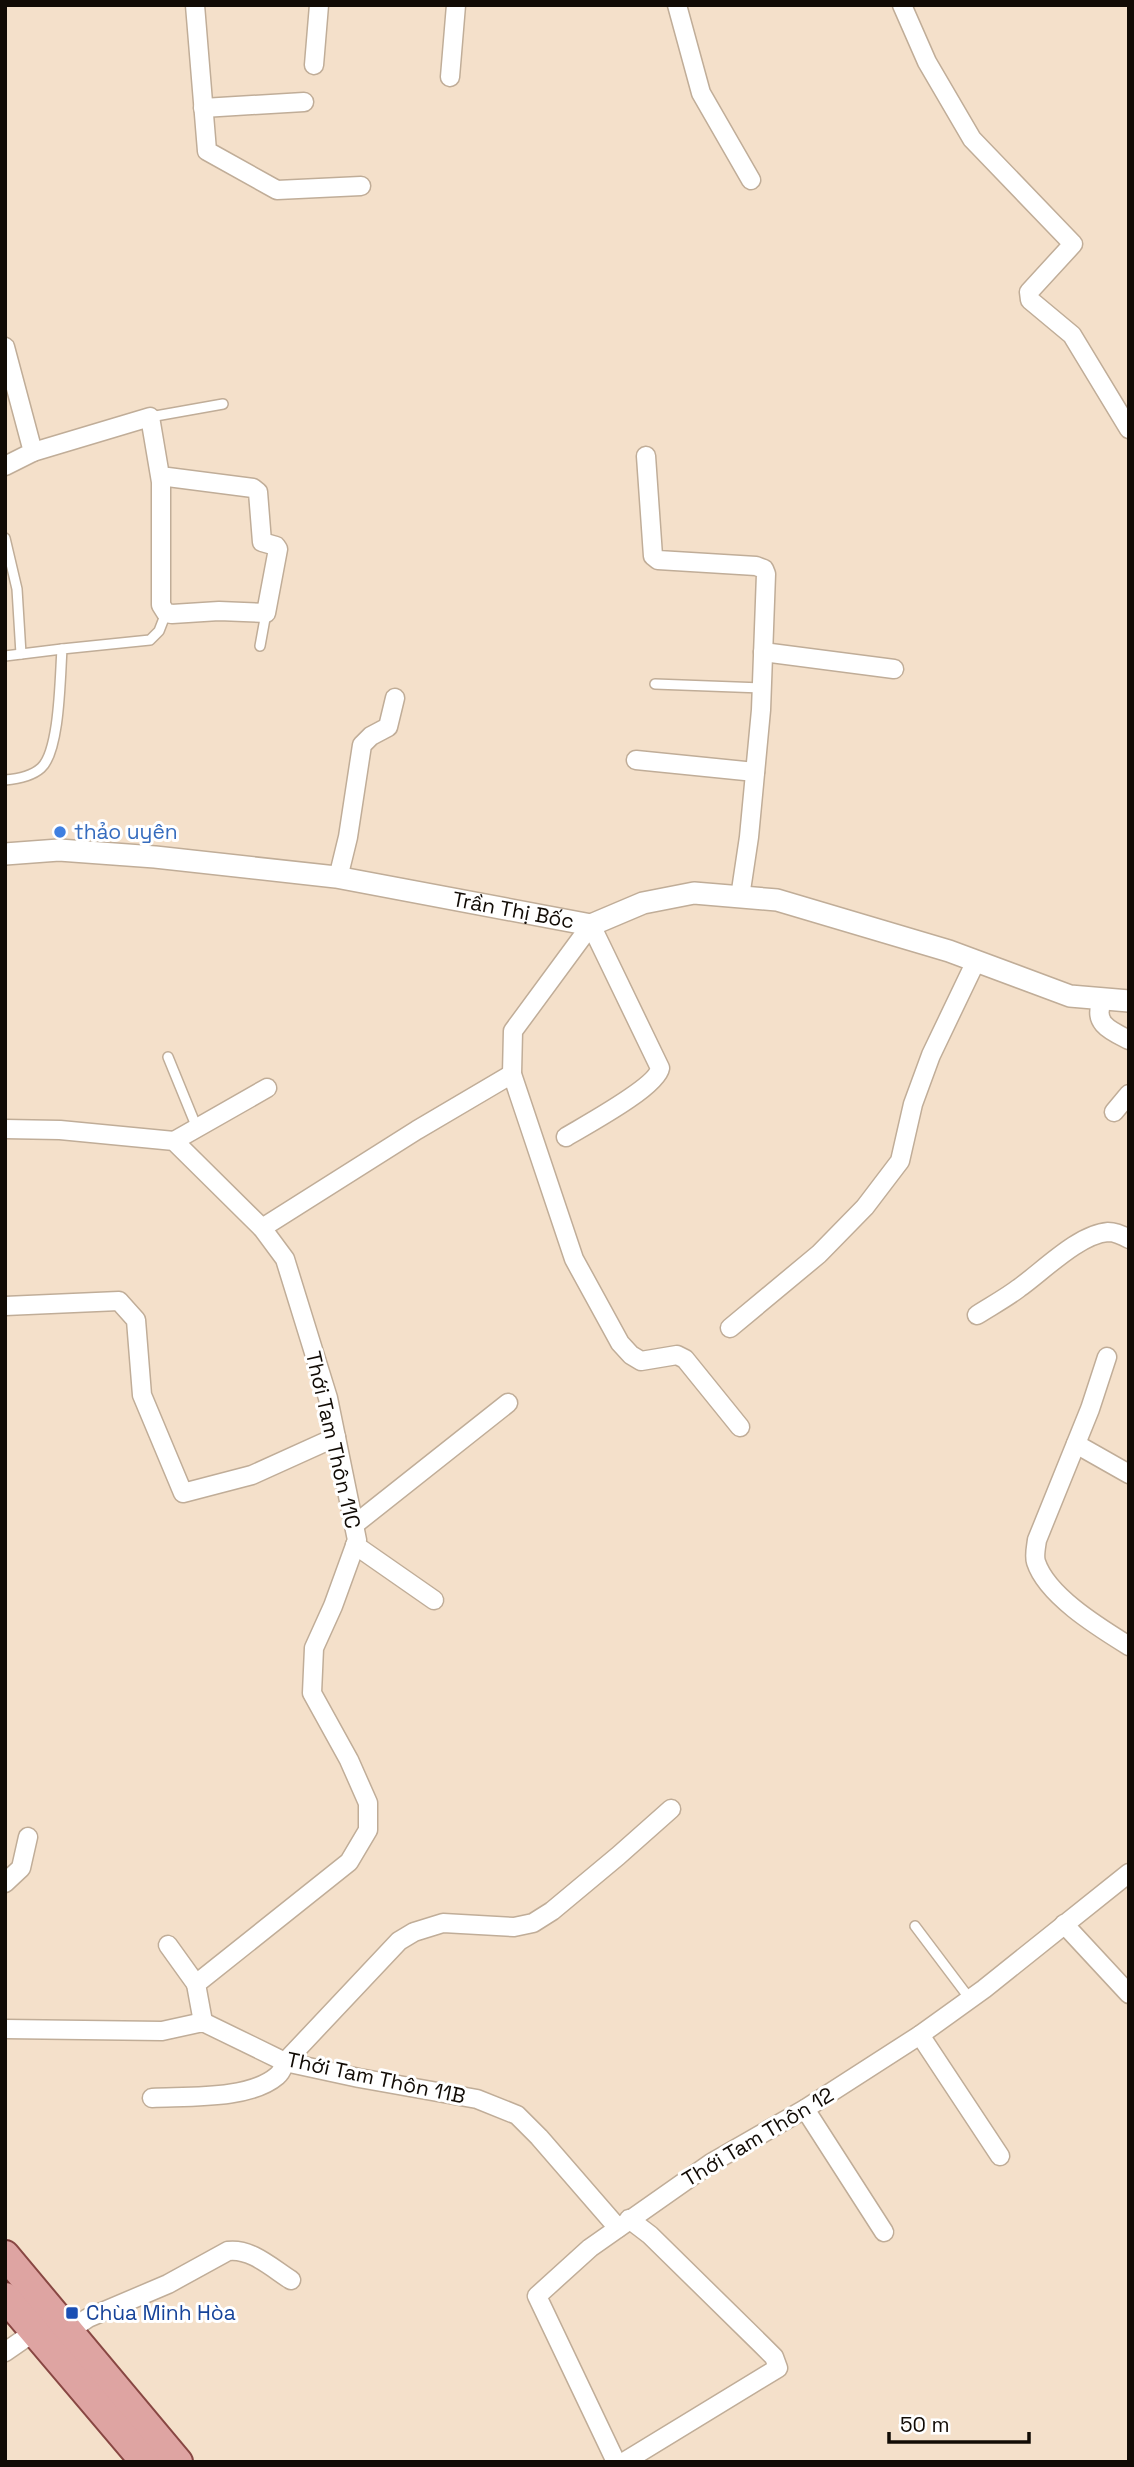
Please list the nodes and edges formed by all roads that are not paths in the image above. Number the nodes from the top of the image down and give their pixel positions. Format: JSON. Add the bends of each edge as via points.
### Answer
{"nodes":[{"id":1,"x":195,"y":5,"type":"edge"},
{"id":2,"x":319,"y":5,"type":"edge"},
{"id":3,"x":456,"y":5,"type":"edge"},
{"id":4,"x":677,"y":5,"type":"edge"},
{"id":5,"x":902,"y":5,"type":"edge"},
{"id":6,"x":314,"y":65,"type":"dead end"},
{"id":7,"x":450,"y":77,"type":"dead end"},
{"id":8,"x":304,"y":102,"type":"dead end"},
{"id":9,"x":202,"y":108,"type":"junction"},
{"id":10,"x":751,"y":180,"type":"dead end"},
{"id":11,"x":361,"y":186,"type":"dead end"},
{"id":12,"x":5,"y":347,"type":"edge"},
{"id":13,"x":223,"y":404,"type":"dead end"},
{"id":14,"x":150,"y":417,"type":"junction"},
{"id":15,"x":1129,"y":429,"type":"edge"},
{"id":16,"x":33,"y":452,"type":"junction"},
{"id":17,"x":646,"y":456,"type":"dead end"},
{"id":18,"x":5,"y":466,"type":"edge"},
{"id":19,"x":160,"y":476,"type":"junction"},
{"id":20,"x":5,"y":538,"type":"edge"},
{"id":21,"x":166,"y":613,"type":"junction"},
{"id":22,"x":266,"y":613,"type":"junction"},
{"id":23,"x":260,"y":646,"type":"dead end"},
{"id":24,"x":62,"y":649,"type":"junction"},
{"id":25,"x":763,"y":652,"type":"junction"},
{"id":26,"x":21,"y":654,"type":"junction"},
{"id":27,"x":5,"y":656,"type":"edge"},
{"id":28,"x":894,"y":669,"type":"dead end"},
{"id":29,"x":655,"y":684,"type":"dead end"},
{"id":30,"x":762,"y":688,"type":"junction"},
{"id":31,"x":395,"y":698,"type":"dead end"},
{"id":32,"x":636,"y":760,"type":"dead end"},
{"id":33,"x":755,"y":772,"type":"junction"},
{"id":34,"x":5,"y":780,"type":"edge"},
{"id":35,"x":5,"y":853,"type":"edge"},
{"id":36,"x":338,"y":878,"type":"junction"},
{"id":37,"x":740,"y":897,"type":"junction"},
{"id":38,"x":591,"y":925,"type":"junction"},
{"id":39,"x":976,"y":961,"type":"junction"},
{"id":40,"x":1103,"y":1000,"type":"junction"},
{"id":41,"x":1129,"y":1001,"type":"edge"},
{"id":42,"x":1129,"y":1040,"type":"edge"},
{"id":43,"x":168,"y":1058,"type":"dead end"},
{"id":44,"x":512,"y":1074,"type":"junction"},
{"id":45,"x":267,"y":1088,"type":"dead end"},
{"id":46,"x":1129,"y":1094,"type":"edge"},
{"id":47,"x":1114,"y":1112,"type":"dead end"},
{"id":48,"x":197,"y":1128,"type":"junction"},
{"id":49,"x":5,"y":1129,"type":"edge"},
{"id":50,"x":566,"y":1137,"type":"dead end"},
{"id":51,"x":174,"y":1141,"type":"junction"},
{"id":52,"x":262,"y":1228,"type":"junction"},
{"id":53,"x":1129,"y":1239,"type":"edge"},
{"id":54,"x":5,"y":1306,"type":"edge"},
{"id":55,"x":977,"y":1315,"type":"dead end"},
{"id":56,"x":730,"y":1328,"type":"dead end"},
{"id":57,"x":1107,"y":1357,"type":"dead end"},
{"id":58,"x":508,"y":1403,"type":"dead end"},
{"id":59,"x":740,"y":1427,"type":"dead end"},
{"id":60,"x":336,"y":1437,"type":"junction"},
{"id":61,"x":1076,"y":1444,"type":"junction"},
{"id":62,"x":1129,"y":1474,"type":"edge"},
{"id":63,"x":354,"y":1525,"type":"junction"},
{"id":64,"x":355,"y":1545,"type":"junction"},
{"id":65,"x":434,"y":1600,"type":"dead end"},
{"id":66,"x":1129,"y":1646,"type":"edge"},
{"id":67,"x":671,"y":1809,"type":"dead end"},
{"id":68,"x":28,"y":1837,"type":"dead end"},
{"id":69,"x":1129,"y":1873,"type":"edge"},
{"id":70,"x":5,"y":1883,"type":"edge"},
{"id":71,"x":1064,"y":1924,"type":"junction"},
{"id":72,"x":915,"y":1926,"type":"dead end"},
{"id":73,"x":168,"y":1945,"type":"dead end"},
{"id":74,"x":197,"y":1984,"type":"junction"},
{"id":75,"x":1129,"y":1994,"type":"edge"},
{"id":76,"x":970,"y":1999,"type":"junction"},
{"id":77,"x":203,"y":2022,"type":"junction"},
{"id":78,"x":5,"y":2029,"type":"edge"},
{"id":79,"x":920,"y":2035,"type":"junction"},
{"id":80,"x":285,"y":2062,"type":"junction"},
{"id":81,"x":152,"y":2098,"type":"dead end"},
{"id":82,"x":805,"y":2109,"type":"junction"},
{"id":83,"x":1000,"y":2156,"type":"dead end"},
{"id":84,"x":623,"y":2224,"type":"junction"},
{"id":85,"x":884,"y":2232,"type":"dead end"},
{"id":86,"x":5,"y":2255,"type":"edge"},
{"id":87,"x":291,"y":2280,"type":"dead end"},
{"id":88,"x":5,"y":2297,"type":"edge"},
{"id":89,"x":69,"y":2331,"type":"junction"},
{"id":90,"x":34,"y":2332,"type":"junction"},
{"id":91,"x":5,"y":2352,"type":"edge"},
{"id":92,"x":145,"y":2462,"type":"edge"},
{"id":93,"x":178,"y":2462,"type":"edge"},
{"id":94,"x":616,"y":2462,"type":"edge"},
{"id":95,"x":624,"y":2462,"type":"edge"}],
"edges":[{"from":1,"to":9,"type":"street"},
{"from":2,"to":6,"type":"street"},
{"from":3,"to":7,"type":"street"},
{"from":4,"to":10,"type":"street","via":[[701,93]]},
{"from":5,"to":15,"type":"street","via":[[927,62],[972,139],[1073,244],[1029,292],[1030,300],[1072,335]]},
{"from":8,"to":9,"type":"street"},
{"from":9,"to":11,"type":"street","via":[[207,151],[277,190]]},
{"from":12,"to":16,"type":"street"},
{"from":13,"to":14,"type":"lane"},
{"from":14,"to":16,"type":"street"},
{"from":14,"to":19,"type":"street"},
{"from":16,"to":18,"type":"street"},
{"from":17,"to":25,"type":"street","via":[[653,556],[764,569]]},
{"from":19,"to":21,"type":"street","via":[[161,605]]},
{"from":19,"to":22,"type":"street","via":[[258,492],[262,542],[278,549]]},
{"from":20,"to":26,"type":"lane","via":[[17,589]]},
{"from":21,"to":22,"type":"street"},
{"from":21,"to":24,"type":"lane","via":[[150,640]]},
{"from":22,"to":23,"type":"lane"},
{"from":24,"to":26,"type":"lane"},
{"from":24,"to":34,"type":"lane","via":[[56,732],[48,756],[43,767],[28,776]]},
{"from":25,"to":28,"type":"street"},
{"from":25,"to":30,"type":"street"},
{"from":26,"to":27,"type":"lane"},
{"from":29,"to":30,"type":"lane"},
{"from":30,"to":33,"type":"street"},
{"from":31,"to":36,"type":"street","via":[[388,727],[362,745]]},
{"from":32,"to":33,"type":"street"},
{"from":33,"to":37,"type":"street"},
{"from":35,"to":36,"type":"street","name":"Trần Thị Bốc","via":[[59,850],[155,857]]},
{"from":36,"to":38,"type":"street","name":"Trần Thị Bốc"},
{"from":37,"to":38,"type":"street","name":"Trần Thị Bốc","via":[[694,893],[643,904]]},
{"from":37,"to":39,"type":"street","name":"Trần Thị Bốc","via":[[777,900]]},
{"from":38,"to":44,"type":"street","via":[[513,1031]]},
{"from":38,"to":50,"type":"street","via":[[660,1068],[642,1090]]},
{"from":39,"to":40,"type":"street","name":"Trần Thị Bốc","via":[[1070,996]]},
{"from":39,"to":56,"type":"street","via":[[931,1055],[900,1161],[865,1207],[819,1254]]},
{"from":40,"to":41,"type":"street","name":"Trần Thị Bốc"},
{"from":40,"to":42,"type":"street","via":[[1098,1012],[1101,1021]]},
{"from":43,"to":48,"type":"lane"},
{"from":44,"to":52,"type":"street"},
{"from":44,"to":59,"type":"street","via":[[574,1259],[620,1343],[641,1361],[677,1355],[685,1359]]},
{"from":45,"to":48,"type":"street"},
{"from":46,"to":47,"type":"street"},
{"from":48,"to":51,"type":"street"},
{"from":49,"to":51,"type":"street"},
{"from":51,"to":52,"type":"street","name":"Thới Tam Thôn 11C"},
{"from":52,"to":60,"type":"street","name":"Thới Tam Thôn 11C","via":[[285,1259]]},
{"from":53,"to":55,"type":"street","via":[[1107,1232],[1091,1237]]},
{"from":54,"to":60,"type":"street","via":[[119,1301],[136,1320],[142,1395],[183,1493],[252,1475]]},
{"from":57,"to":61,"type":"street"},
{"from":58,"to":63,"type":"street"},
{"from":60,"to":63,"type":"street","name":"Thới Tam Thôn 11C"},
{"from":61,"to":62,"type":"street"},
{"from":61,"to":66,"type":"street","via":[[1037,1540],[1034,1559],[1052,1588]]},
{"from":63,"to":64,"type":"street","name":"Thới Tam Thôn 11C"},
{"from":64,"to":65,"type":"street"},
{"from":64,"to":74,"type":"street","name":"Thới Tam Thôn 11C","via":[[314,1648],[312,1693],[368,1803],[368,1830],[349,1862]]},
{"from":67,"to":80,"type":"street","via":[[534,1923],[514,1927],[443,1923],[398,1941]]},
{"from":68,"to":70,"type":"street","via":[[21,1868]]},
{"from":69,"to":71,"type":"street","name":"Thới Tam Thôn 12"},
{"from":71,"to":75,"type":"street"},
{"from":71,"to":76,"type":"street","name":"Thới Tam Thôn 12"},
{"from":72,"to":76,"type":"lane"},
{"from":73,"to":74,"type":"street"},
{"from":74,"to":77,"type":"street"},
{"from":76,"to":79,"type":"street","name":"Thới Tam Thôn 12"},
{"from":77,"to":78,"type":"street","via":[[162,2031]]},
{"from":77,"to":80,"type":"street","name":"Thới Tam Thôn 11B"},
{"from":79,"to":82,"type":"street","name":"Thới Tam Thôn 12"},
{"from":79,"to":83,"type":"street"},
{"from":80,"to":81,"type":"street","via":[[277,2076],[242,2091]]},
{"from":80,"to":84,"type":"street","name":"Thới Tam Thôn 11B","via":[[477,2099],[517,2115]]},
{"from":82,"to":84,"type":"street","name":"Thới Tam Thôn 12","via":[[711,2163]]},
{"from":82,"to":85,"type":"street"},
{"from":84,"to":94,"type":"street","name":"Thới Tam Thôn 12","via":[[537,2297]]},
{"from":84,"to":95,"type":"street","name":"Thới Tam Thôn 11B","via":[[650,2235],[774,2357],[778,2368]]},
{"from":86,"to":89,"type":"main road"},
{"from":87,"to":89,"type":"street","via":[[254,2256],[228,2251]]},
{"from":88,"to":90,"type":"main road"},
{"from":89,"to":93,"type":"main road"},
{"from":90,"to":91,"type":"street"},
{"from":90,"to":92,"type":"main road"}]}
